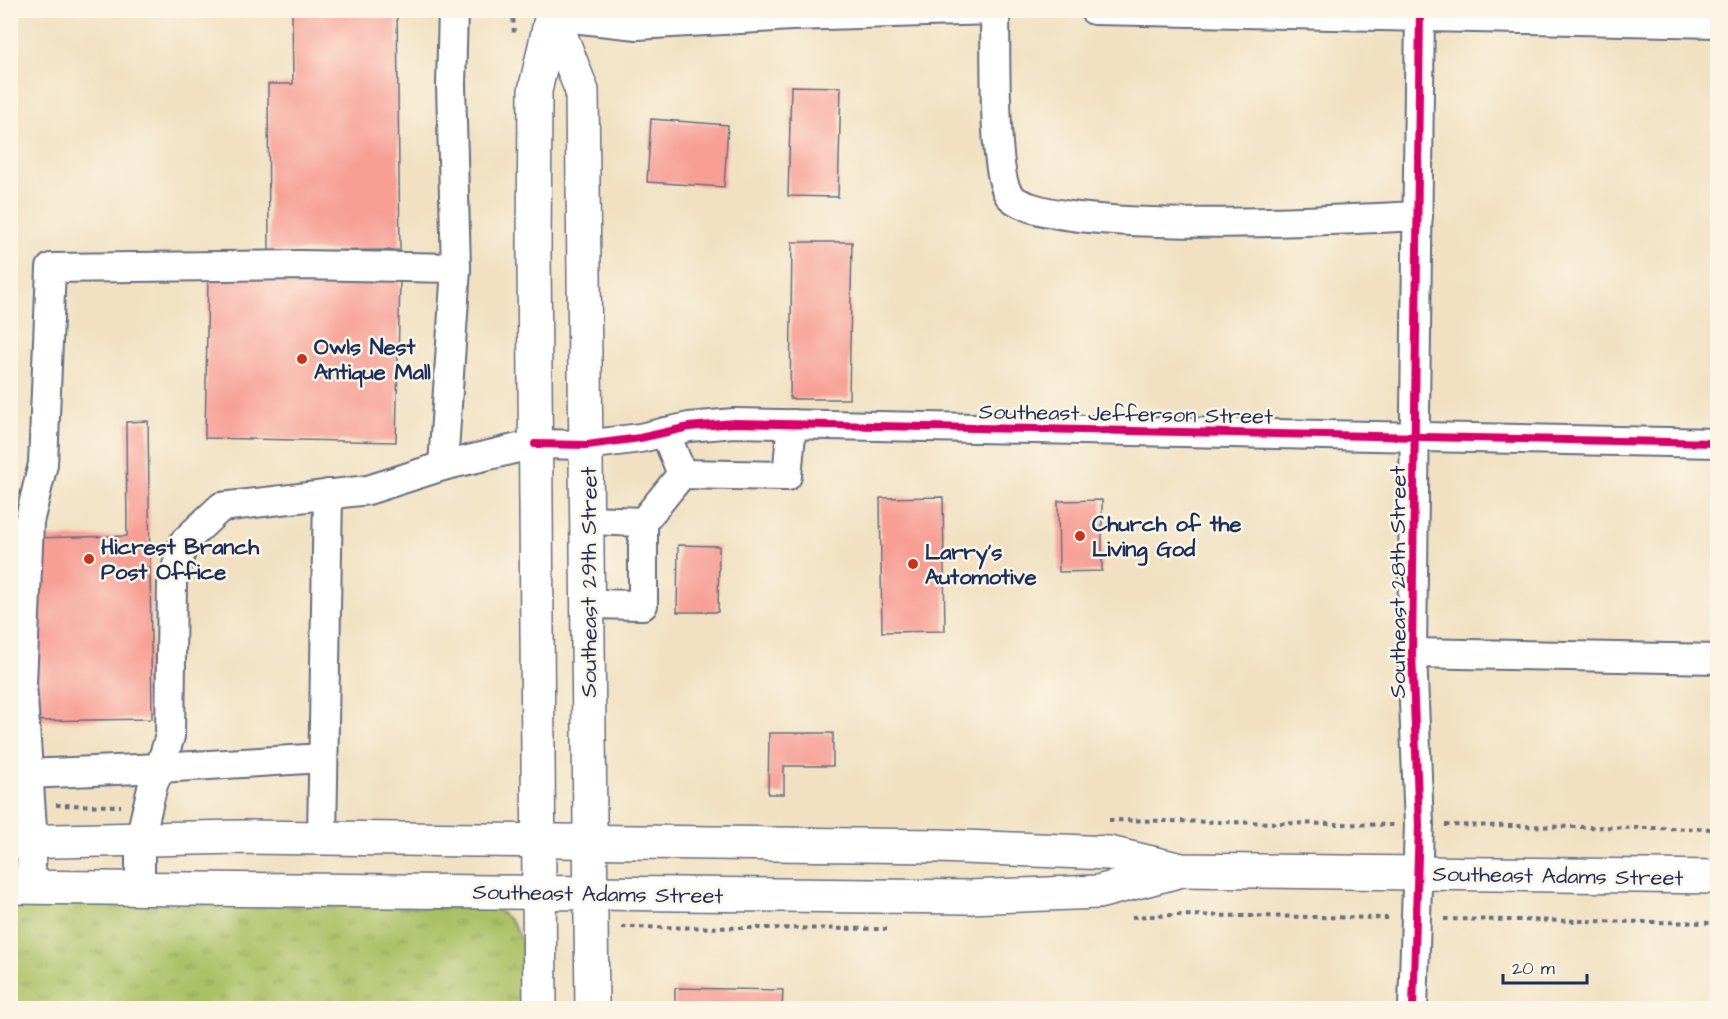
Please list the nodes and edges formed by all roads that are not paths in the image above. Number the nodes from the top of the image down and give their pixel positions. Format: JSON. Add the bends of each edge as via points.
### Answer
{"nodes":[{"id":1,"x":453,"y":10,"type":"edge"},
{"id":2,"x":994,"y":10,"type":"edge"},
{"id":3,"x":1094,"y":10,"type":"edge"},
{"id":4,"x":553,"y":13,"type":"edge"},
{"id":5,"x":1420,"y":14,"type":"edge"},
{"id":6,"x":1718,"y":22,"type":"edge"},
{"id":7,"x":1418,"y":216,"type":"junction"},
{"id":8,"x":456,"y":268,"type":"junction"},
{"id":9,"x":792,"y":424,"type":"junction"},
{"id":10,"x":665,"y":432,"type":"junction"},
{"id":11,"x":1416,"y":437,"type":"junction"},
{"id":12,"x":1718,"y":443,"type":"edge"},
{"id":13,"x":535,"y":444,"type":"junction"},
{"id":14,"x":587,"y":445,"type":"junction"},
{"id":15,"x":443,"y":466,"type":"junction"},
{"id":16,"x":682,"y":474,"type":"junction"},
{"id":17,"x":328,"y":494,"type":"junction"},
{"id":18,"x":588,"y":520,"type":"junction"},
{"id":19,"x":643,"y":522,"type":"junction"},
{"id":20,"x":589,"y":604,"type":"junction"},
{"id":21,"x":1412,"y":653,"type":"junction"},
{"id":22,"x":1718,"y":659,"type":"edge"},
{"id":23,"x":323,"y":758,"type":"junction"},
{"id":24,"x":160,"y":768,"type":"junction"},
{"id":25,"x":28,"y":774,"type":"junction"},
{"id":26,"x":322,"y":837,"type":"junction"},
{"id":27,"x":140,"y":838,"type":"junction"},
{"id":28,"x":538,"y":840,"type":"junction"},
{"id":29,"x":591,"y":840,"type":"junction"},
{"id":30,"x":22,"y":842,"type":"edge"},
{"id":31,"x":1182,"y":870,"type":"junction"},
{"id":32,"x":1418,"y":873,"type":"junction"},
{"id":33,"x":1718,"y":877,"type":"edge"},
{"id":34,"x":20,"y":887,"type":"edge"},
{"id":35,"x":141,"y":889,"type":"junction"},
{"id":36,"x":539,"y":893,"type":"junction"},
{"id":37,"x":592,"y":893,"type":"junction"},
{"id":38,"x":540,"y":1008,"type":"edge"},
{"id":39,"x":592,"y":1008,"type":"edge"},
{"id":40,"x":1413,"y":1008,"type":"edge"}],
"edges":[{"from":1,"to":8,"type":"street"},
{"from":2,"to":4,"type":"street","via":[[637,25]]},
{"from":2,"to":7,"type":"street","via":[[998,149],[1008,194],[1017,202],[1072,217],[1155,222],[1294,222]]},
{"from":3,"to":5,"type":"street"},
{"from":4,"to":13,"type":"main road","via":[[535,91]]},
{"from":4,"to":14,"type":"main road","name":"Southeast 29th Street","via":[[582,92]]},
{"from":5,"to":6,"type":"street"},
{"from":5,"to":7,"type":"street","name":"Southeast 28th Street"},
{"from":7,"to":11,"type":"street","name":"Southeast 28th Street"},
{"from":8,"to":15,"type":"street"},
{"from":8,"to":25,"type":"street","via":[[51,268],[43,464],[29,522],[22,684]]},
{"from":9,"to":10,"type":"street","name":"Southeast Jefferson Street","via":[[734,423]]},
{"from":9,"to":11,"type":"street","name":"Southeast Jefferson Street"},
{"from":9,"to":16,"type":"street","via":[[787,476]]},
{"from":10,"to":14,"type":"street","name":"Southeast Jefferson Street"},
{"from":10,"to":16,"type":"street"},
{"from":11,"to":12,"type":"street","name":"Southeast Jefferson Street"},
{"from":11,"to":21,"type":"street","name":"Southeast 28th Street"},
{"from":13,"to":14,"type":"street","name":"Southeast Jefferson Street"},
{"from":13,"to":15,"type":"street","name":"Southeast Jefferson Street"},
{"from":13,"to":28,"type":"main road"},
{"from":14,"to":18,"type":"main road","name":"Southeast 29th Street"},
{"from":15,"to":17,"type":"street","name":"Southeast Jefferson Street","via":[[368,490]]},
{"from":16,"to":19,"type":"street"},
{"from":17,"to":23,"type":"street"},
{"from":17,"to":24,"type":"street","name":"Southeast Jefferson Street","via":[[220,507],[184,542],[172,582],[170,736]]},
{"from":18,"to":19,"type":"street"},
{"from":18,"to":20,"type":"main road","name":"Southeast 29th Street"},
{"from":19,"to":20,"type":"street","via":[[643,605]]},
{"from":20,"to":29,"type":"main road","name":"Southeast 29th Street"},
{"from":21,"to":22,"type":"street"},
{"from":21,"to":32,"type":"street","name":"Southeast 28th Street"},
{"from":23,"to":24,"type":"street"},
{"from":23,"to":26,"type":"street"},
{"from":24,"to":25,"type":"street"},
{"from":24,"to":27,"type":"street","name":"Southeast Jefferson Street"},
{"from":25,"to":30,"type":"street"},
{"from":26,"to":27,"type":"main road","name":"Southeast Adams Street"},
{"from":26,"to":28,"type":"main road","name":"Southeast Adams Street"},
{"from":27,"to":30,"type":"main road","name":"Southeast Adams Street"},
{"from":27,"to":35,"type":"street","name":"Southeast Jefferson Street"},
{"from":28,"to":29,"type":"main road","name":"Southeast Adams Street"},
{"from":28,"to":36,"type":"main road"},
{"from":29,"to":31,"type":"main road","name":"Southeast Adams Street","via":[[1109,853]]},
{"from":29,"to":37,"type":"main road","name":"Southeast 29th Street"},
{"from":30,"to":34,"type":"street"},
{"from":31,"to":32,"type":"main road","name":"Southeast Adams Street"},
{"from":31,"to":37,"type":"main road","name":"Southeast Adams Street","via":[[1098,892],[1054,894],[957,897]]},
{"from":32,"to":33,"type":"main road","name":"Southeast Adams Street"},
{"from":32,"to":40,"type":"street","name":"Southeast 28th Street"},
{"from":34,"to":35,"type":"main road","name":"Southeast Adams Street"},
{"from":35,"to":36,"type":"main road","name":"Southeast Adams Street"},
{"from":36,"to":37,"type":"main road","name":"Southeast Adams Street"},
{"from":36,"to":38,"type":"main road"},
{"from":37,"to":39,"type":"main road","name":"Southeast 29th Street"}]}
